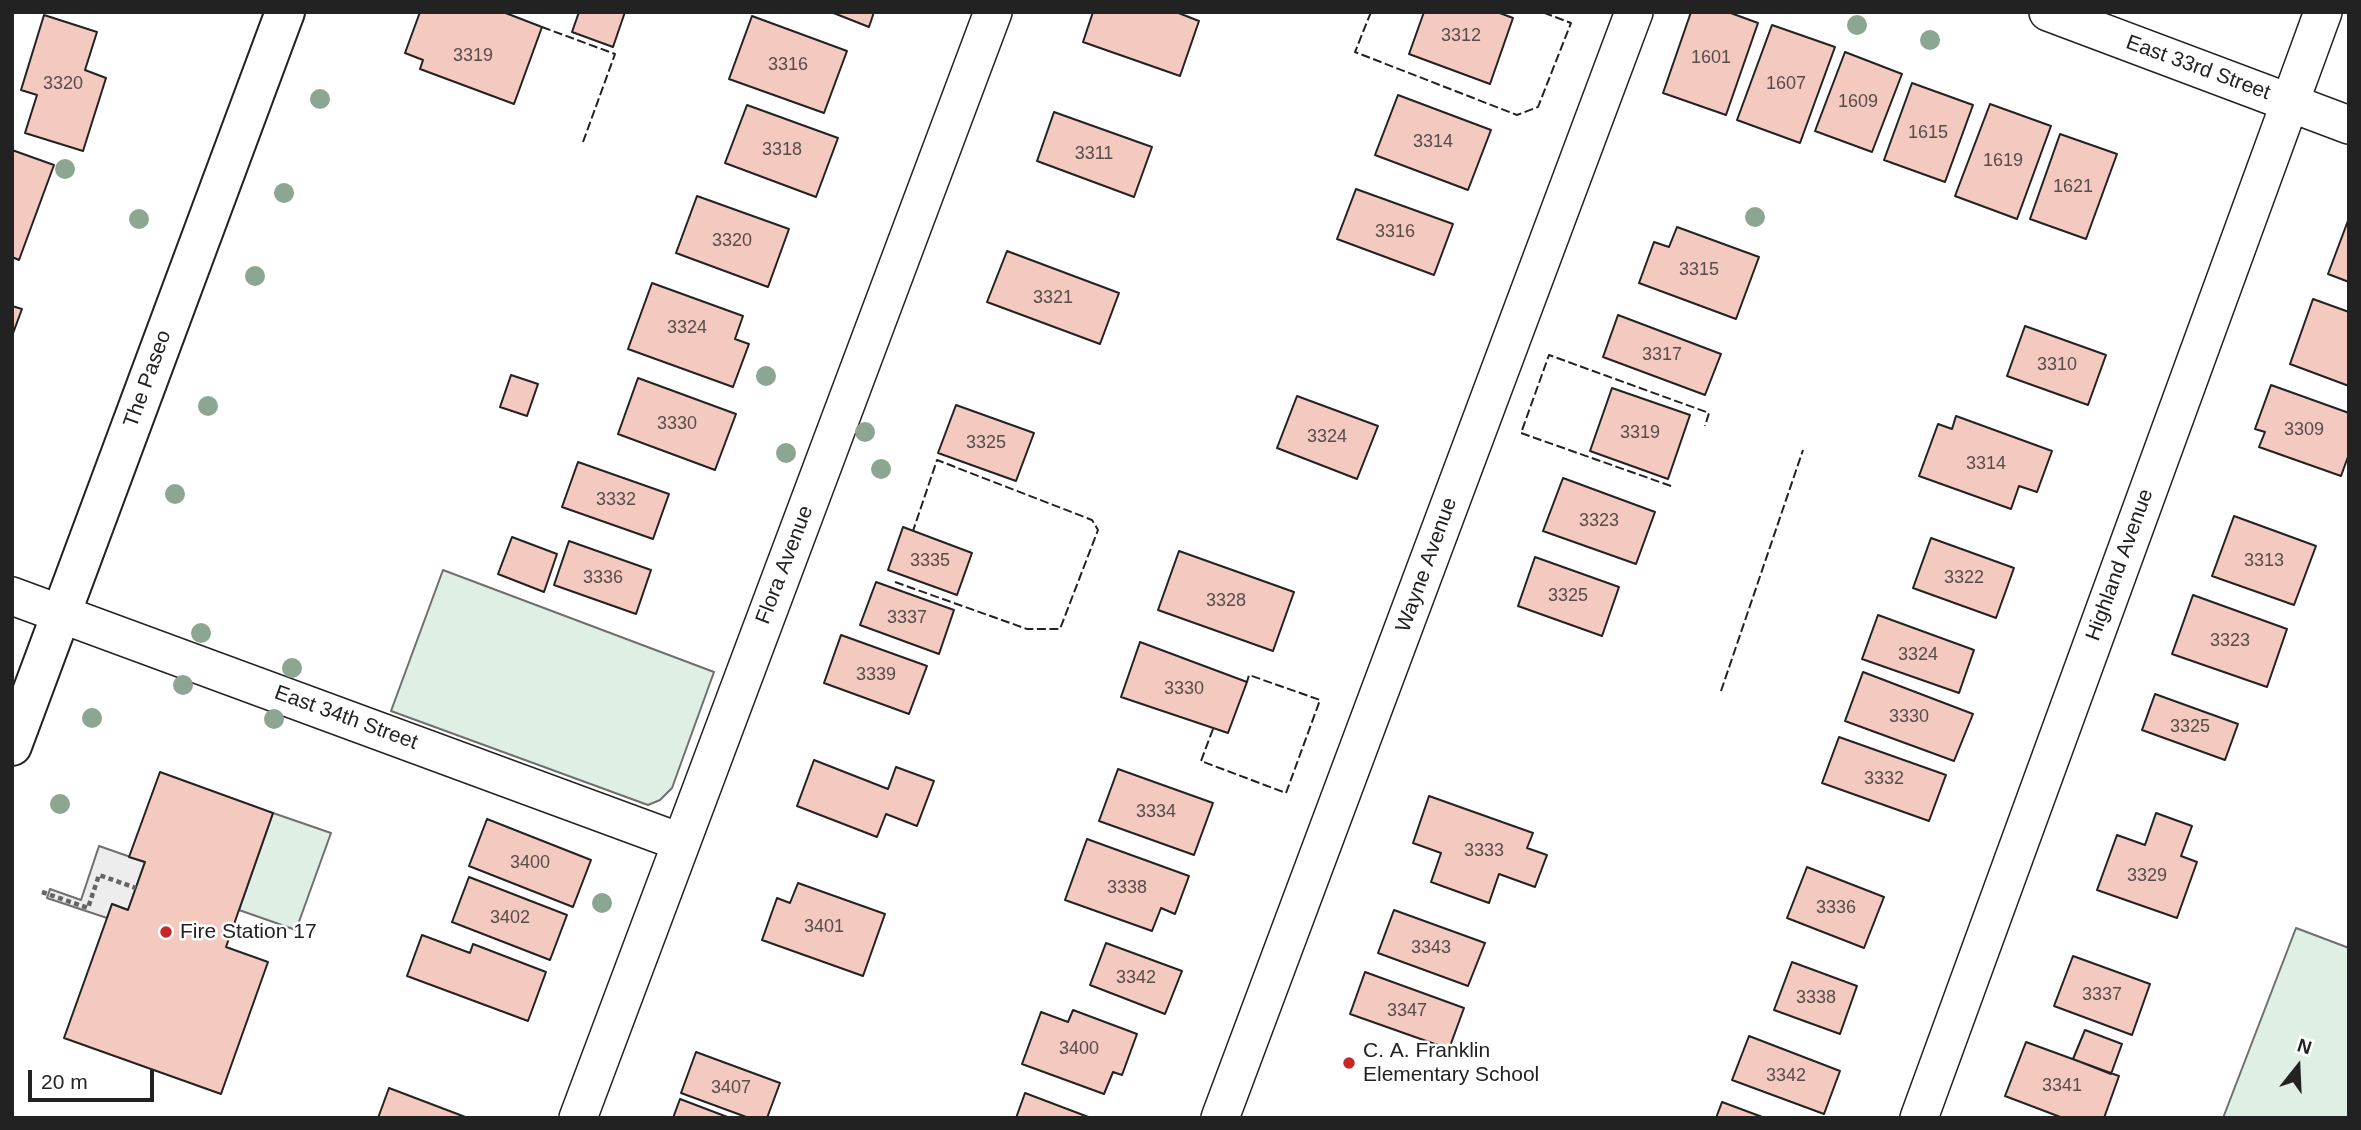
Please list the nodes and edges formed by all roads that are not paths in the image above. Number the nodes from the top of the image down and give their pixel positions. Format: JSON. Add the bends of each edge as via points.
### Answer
{"nodes":[{"id":1,"x":285,"y":12,"type":"edge"},
{"id":2,"x":993,"y":12,"type":"edge"},
{"id":3,"x":1634,"y":12,"type":"edge"},
{"id":4,"x":2048,"y":12,"type":"edge"},
{"id":5,"x":2323,"y":12,"type":"edge"},
{"id":6,"x":2289,"y":102,"type":"junction"},
{"id":7,"x":2349,"y":125,"type":"edge"},
{"id":8,"x":12,"y":596,"type":"edge"},
{"id":9,"x":61,"y":613,"type":"junction"},
{"id":10,"x":12,"y":746,"type":"edge"},
{"id":11,"x":680,"y":842,"type":"junction"},
{"id":12,"x":578,"y":1118,"type":"edge"},
{"id":13,"x":1220,"y":1118,"type":"edge"},
{"id":14,"x":1919,"y":1118,"type":"edge"}],
"edges":[{"from":1,"to":9,"type":"main road","name":"The Paseo"},
{"from":2,"to":11,"type":"street","name":"Flora Avenue"},
{"from":3,"to":13,"type":"street","name":"Wayne Avenue"},
{"from":4,"to":6,"type":"street","name":"East 33rd Street"},
{"from":5,"to":6,"type":"street","name":"Highland Avenue"},
{"from":6,"to":7,"type":"street","name":"East 33rd Street"},
{"from":6,"to":14,"type":"street","name":"Highland Avenue"},
{"from":8,"to":9,"type":"street","name":"East 34th Street"},
{"from":9,"to":10,"type":"main road","name":"The Paseo"},
{"from":9,"to":11,"type":"street","name":"East 34th Street"},
{"from":11,"to":12,"type":"street","name":"Flora Avenue"}]}
